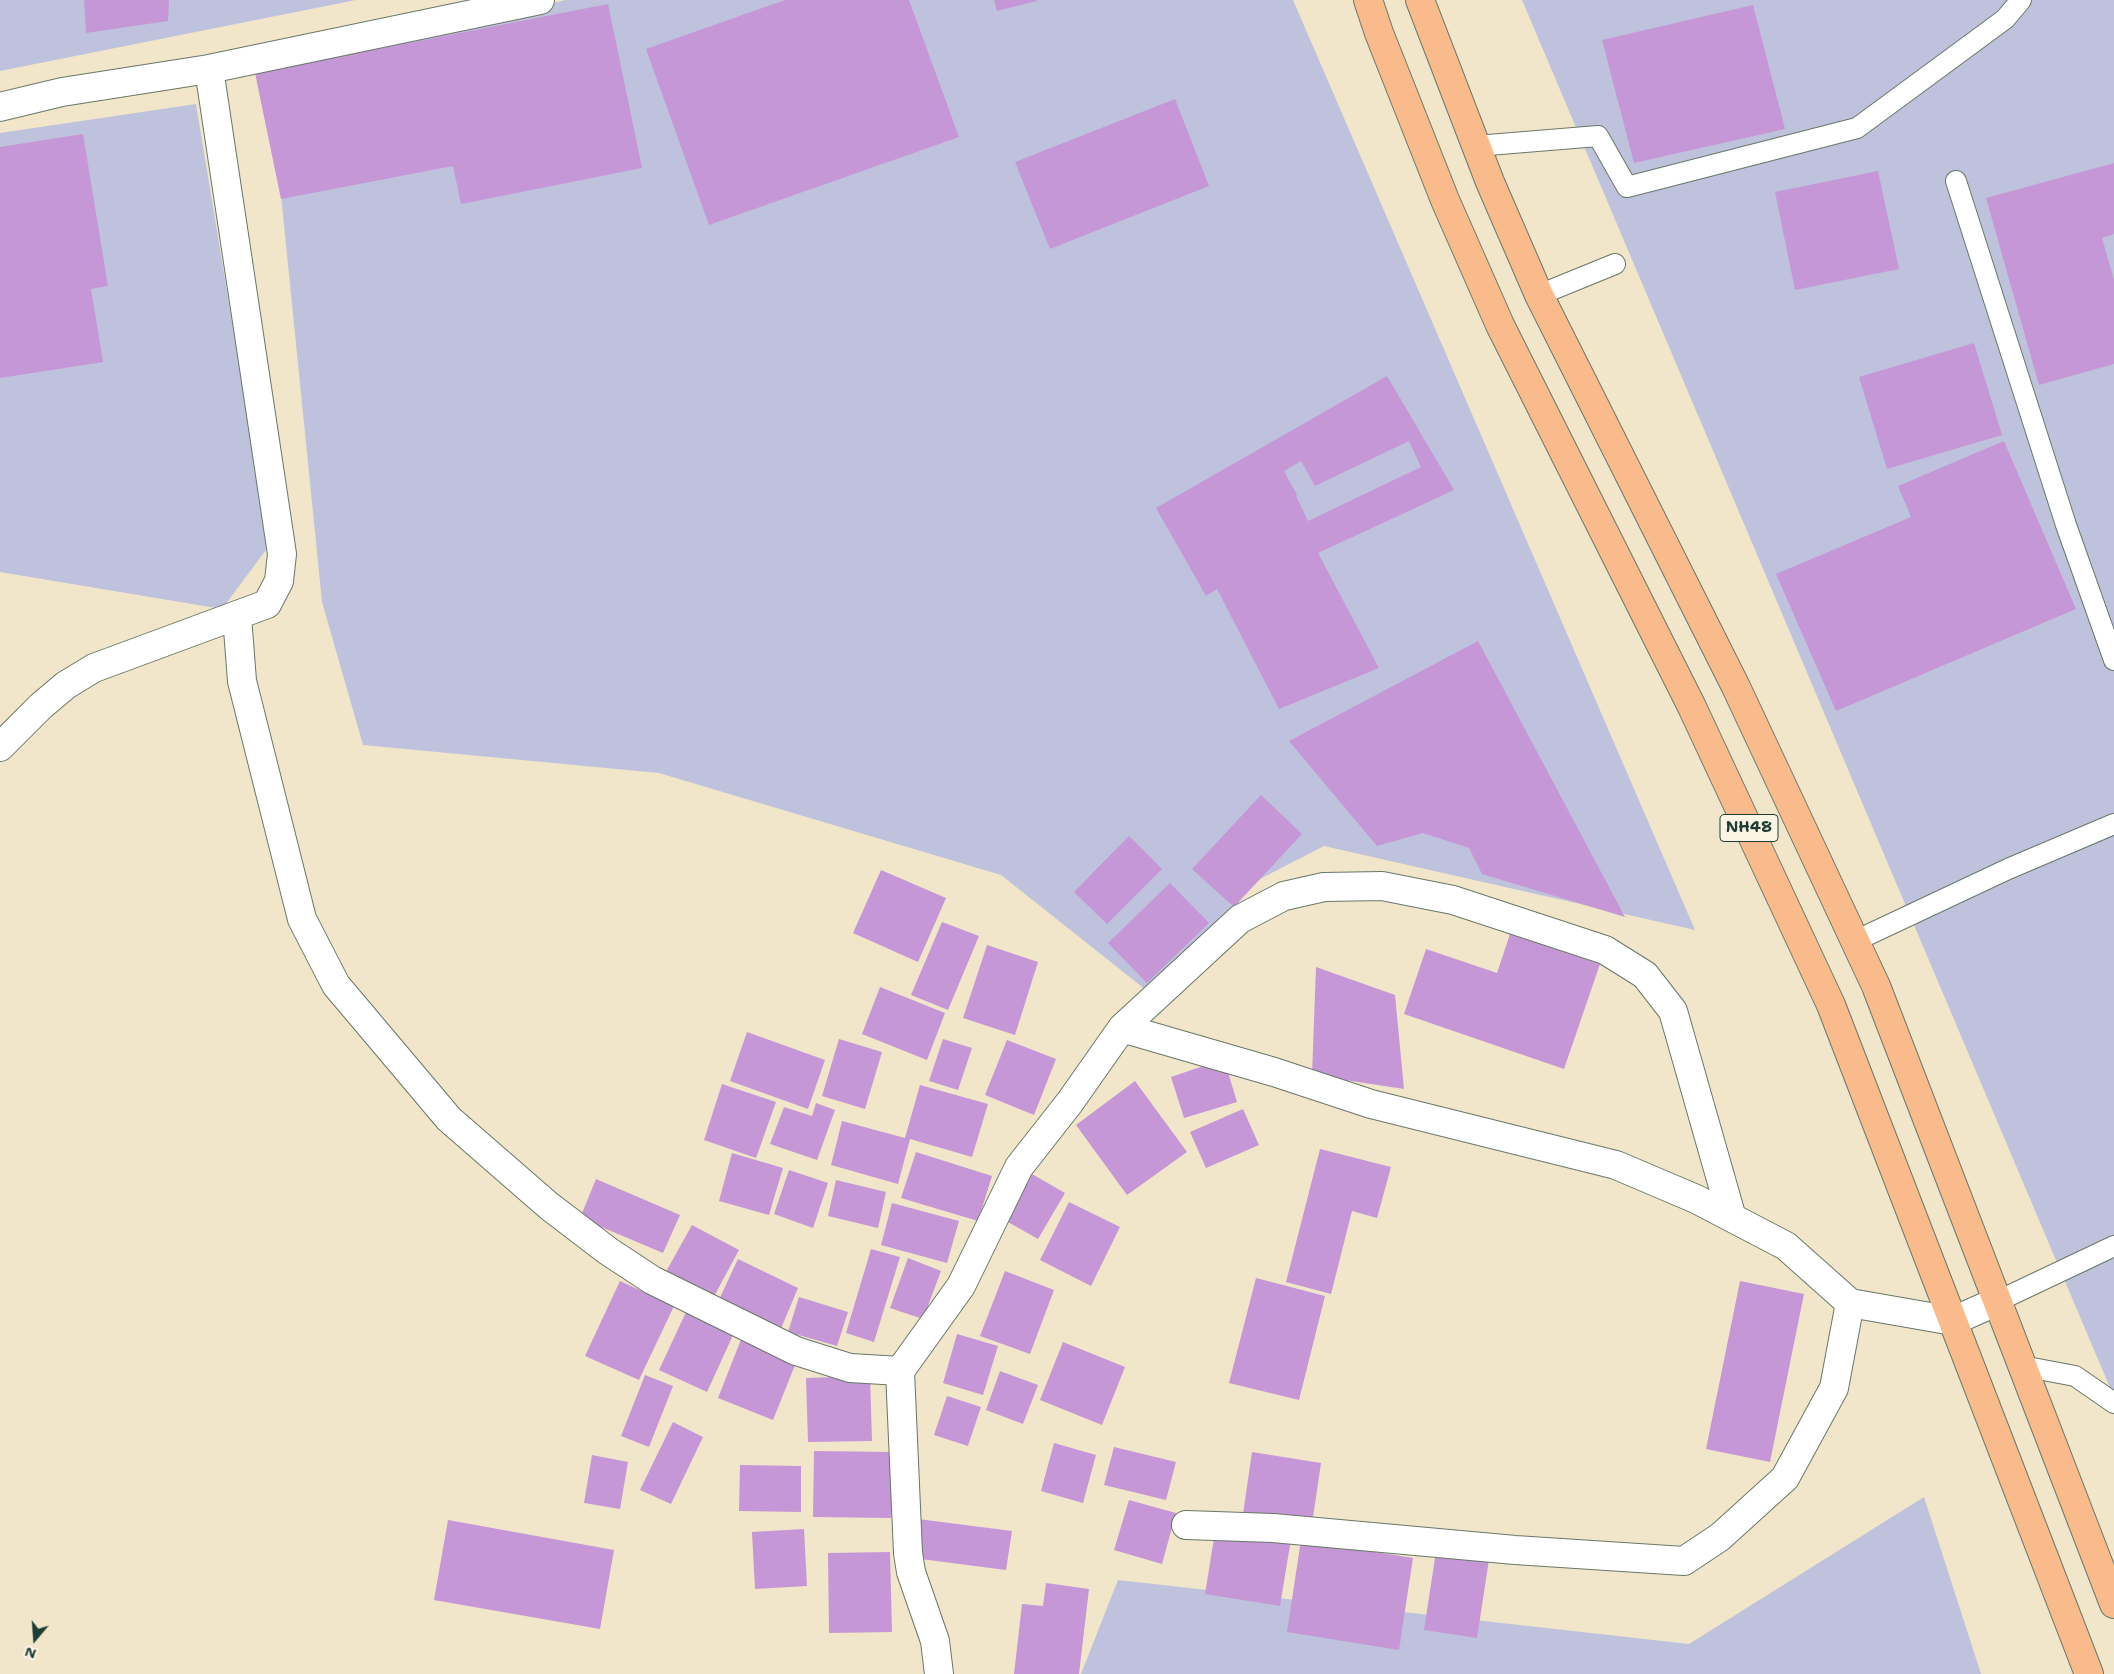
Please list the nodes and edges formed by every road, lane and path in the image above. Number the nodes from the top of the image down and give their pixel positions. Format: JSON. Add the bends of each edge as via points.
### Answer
{"nodes":[{"id":1,"x":540,"y":0,"type":"edge"},
{"id":2,"x":1368,"y":0,"type":"edge"},
{"id":3,"x":1420,"y":0,"type":"edge"},
{"id":4,"x":2020,"y":0,"type":"edge"},
{"id":5,"x":209,"y":69,"type":"junction"},
{"id":6,"x":0,"y":108,"type":"edge"},
{"id":7,"x":1476,"y":146,"type":"junction"},
{"id":8,"x":1956,"y":181,"type":"dead end"},
{"id":9,"x":1615,"y":264,"type":"dead end"},
{"id":10,"x":1539,"y":296,"type":"junction"},
{"id":11,"x":237,"y":616,"type":"junction"},
{"id":12,"x":2114,"y":660,"type":"edge"},
{"id":13,"x":0,"y":747,"type":"edge"},
{"id":14,"x":2114,"y":824,"type":"edge"},
{"id":15,"x":1855,"y":941,"type":"junction"},
{"id":16,"x":1122,"y":1028,"type":"junction"},
{"id":17,"x":1732,"y":1218,"type":"junction"},
{"id":18,"x":2114,"y":1246,"type":"edge"},
{"id":19,"x":1998,"y":1302,"type":"junction"},
{"id":20,"x":1850,"y":1303,"type":"junction"},
{"id":21,"x":1953,"y":1321,"type":"junction"},
{"id":22,"x":2022,"y":1366,"type":"junction"},
{"id":23,"x":900,"y":1371,"type":"junction"},
{"id":24,"x":2114,"y":1403,"type":"edge"},
{"id":25,"x":1186,"y":1525,"type":"dead end"},
{"id":26,"x":2114,"y":1604,"type":"edge"},
{"id":27,"x":939,"y":1674,"type":"edge"},
{"id":28,"x":2089,"y":1674,"type":"edge"}],
"edges":[{"from":1,"to":5,"type":"street"},
{"from":2,"to":21,"type":"highway","number":"NH48","via":[[1441,190],[1500,325],[1692,707],[1831,1005]]},
{"from":3,"to":7,"type":"highway","number":"NH48"},
{"from":4,"to":7,"type":"lane","via":[[2005,19],[1857,128],[1627,187],[1598,136]]},
{"from":5,"to":6,"type":"street","via":[[62,92]]},
{"from":5,"to":11,"type":"street","via":[[282,554],[279,581],[267,604]]},
{"from":7,"to":10,"type":"highway","number":"NH48"},
{"from":8,"to":12,"type":"lane","via":[[2066,525]]},
{"from":9,"to":10,"type":"lane"},
{"from":10,"to":15,"type":"highway","number":"NH48","via":[[1736,687]]},
{"from":11,"to":13,"type":"street","via":[[94,668],[66,684]]},
{"from":11,"to":23,"type":"street","via":[[242,681],[302,920],[336,985],[449,1119],[549,1206],[652,1280],[796,1351],[850,1368]]},
{"from":14,"to":15,"type":"lane","via":[[2008,869]]},
{"from":15,"to":19,"type":"highway","number":"NH48","via":[[1876,986]]},
{"from":16,"to":17,"type":"street","via":[[1371,1104],[1616,1165]]},
{"from":16,"to":17,"type":"street","via":[[1240,919],[1284,896],[1324,887],[1382,886],[1453,900],[1605,950],[1645,975],[1673,1011]]},
{"from":16,"to":23,"type":"street","via":[[1019,1168],[961,1286]]},
{"from":17,"to":20,"type":"street","via":[[1786,1246]]},
{"from":18,"to":19,"type":"lane"},
{"from":19,"to":21,"type":"street"},
{"from":19,"to":22,"type":"highway","number":"NH48"},
{"from":20,"to":21,"type":"street"},
{"from":20,"to":25,"type":"street","via":[[1834,1388],[1784,1478],[1720,1537],[1684,1561],[1515,1550],[1273,1528]]},
{"from":21,"to":28,"type":"highway","number":"NH48"},
{"from":22,"to":24,"type":"lane","via":[[2075,1376]]},
{"from":22,"to":26,"type":"highway","number":"NH48"},
{"from":23,"to":27,"type":"street","via":[[908,1553],[935,1641]]}]}
